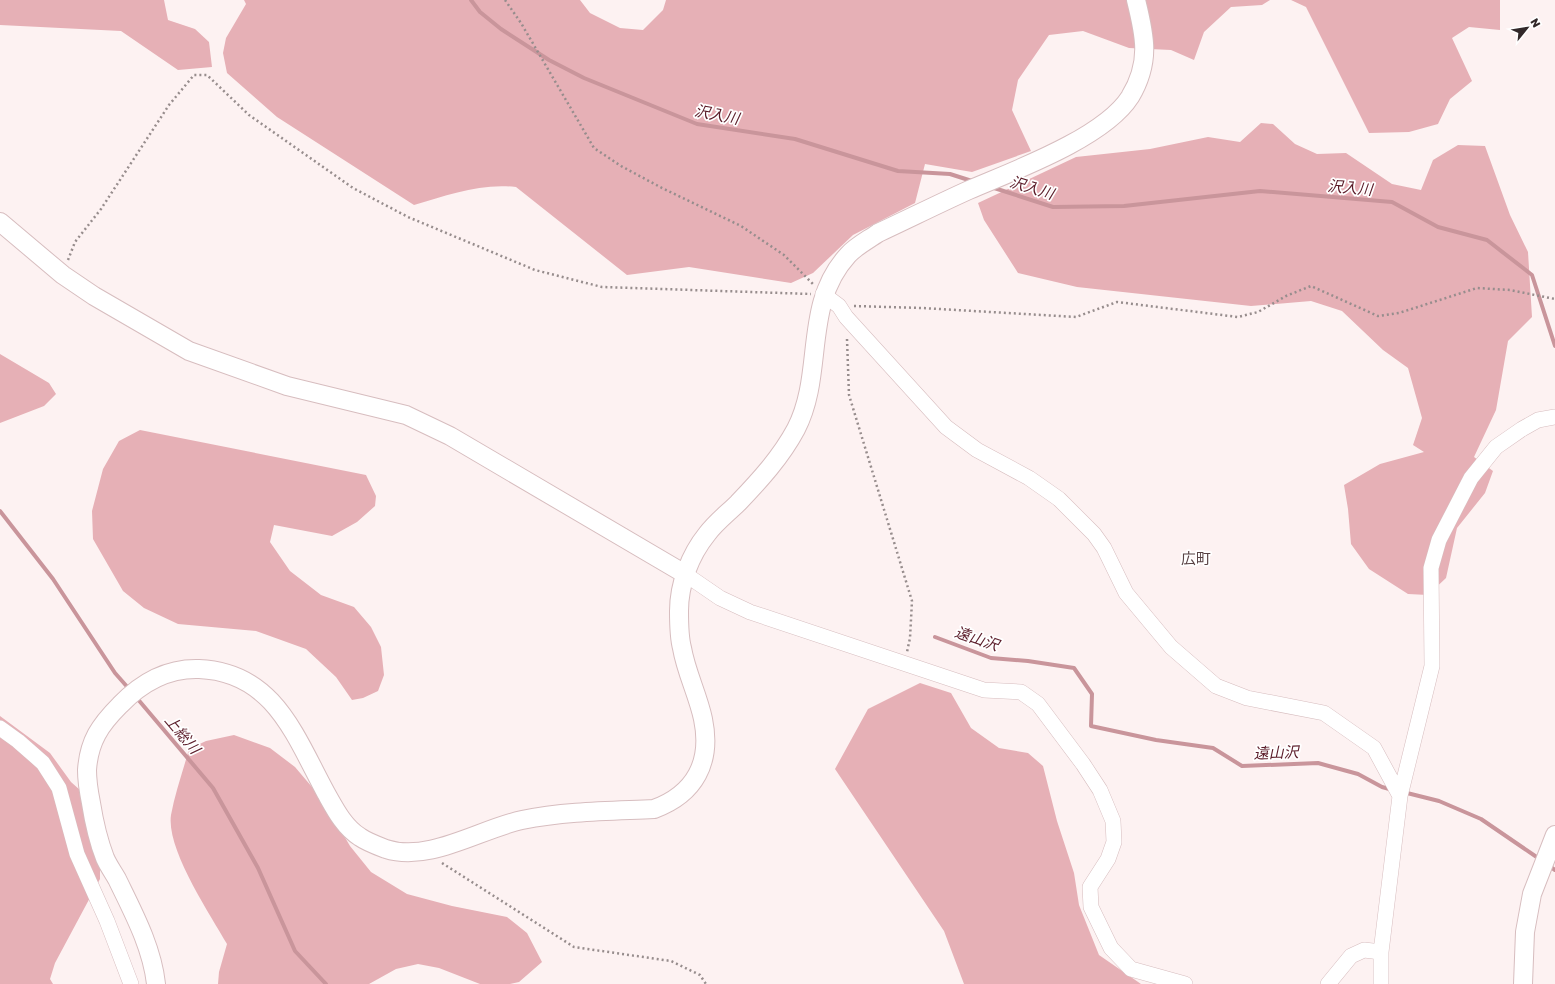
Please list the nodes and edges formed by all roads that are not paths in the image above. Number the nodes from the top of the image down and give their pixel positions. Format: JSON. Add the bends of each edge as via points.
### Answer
{"nodes":[{"id":1,"x":1138,"y":8,"type":"edge"},
{"id":2,"x":0,"y":222,"type":"edge"},
{"id":3,"x":823,"y":294,"type":"junction"},
{"id":4,"x":1555,"y":417,"type":"edge"},
{"id":5,"x":685,"y":574,"type":"junction"},
{"id":6,"x":0,"y":728,"type":"edge"},
{"id":7,"x":1400,"y":796,"type":"junction"},
{"id":8,"x":1555,"y":835,"type":"edge"},
{"id":9,"x":1381,"y":952,"type":"junction"},
{"id":10,"x":131,"y":984,"type":"edge"},
{"id":11,"x":156,"y":984,"type":"edge"},
{"id":12,"x":1185,"y":984,"type":"edge"},
{"id":13,"x":1328,"y":984,"type":"edge"},
{"id":14,"x":1381,"y":984,"type":"edge"},
{"id":15,"x":1523,"y":984,"type":"edge"}],
"edges":[{"from":1,"to":3,"type":"street","via":[[1146,45],[1142,69],[1130,97],[1115,115],[1084,137],[878,233],[848,254]]},
{"from":2,"to":5,"type":"street","via":[[63,275],[189,351],[287,386],[406,415],[450,436]]},
{"from":3,"to":5,"type":"street","via":[[814,342],[809,392],[796,428],[775,462],[708,533]]},
{"from":3,"to":7,"type":"street","via":[[843,312],[946,427],[976,450],[1029,478],[1059,499],[1094,534],[1104,548],[1126,593],[1171,647],[1199,672],[1216,686],[1247,698],[1324,713],[1374,748]]},
{"from":4,"to":7,"type":"street","via":[[1538,420],[1496,447],[1471,478],[1439,540],[1431,568],[1432,666]]},
{"from":5,"to":11,"type":"street","via":[[679,611],[682,648],[703,719],[704,758],[695,781],[682,795],[654,809],[556,814],[519,821],[425,851],[401,852],[387,849],[360,838],[344,823],[290,727],[271,700],[246,680],[217,670],[186,669],[157,676],[128,696],[103,722],[93,740],[87,771],[94,825],[105,858],[146,940]]},
{"from":5,"to":12,"type":"street","via":[[720,598],[750,612],[984,690],[1022,692],[1038,704],[1100,790],[1113,821],[1114,842],[1090,887],[1091,907],[1108,942],[1131,969]]},
{"from":6,"to":10,"type":"street","via":[[18,740],[43,763],[59,788],[77,854],[107,921]]},
{"from":7,"to":9,"type":"street"},
{"from":8,"to":15,"type":"street","via":[[1532,894],[1525,932]]},
{"from":9,"to":13,"type":"street","via":[[1364,950],[1351,956]]},
{"from":9,"to":14,"type":"street"}]}
